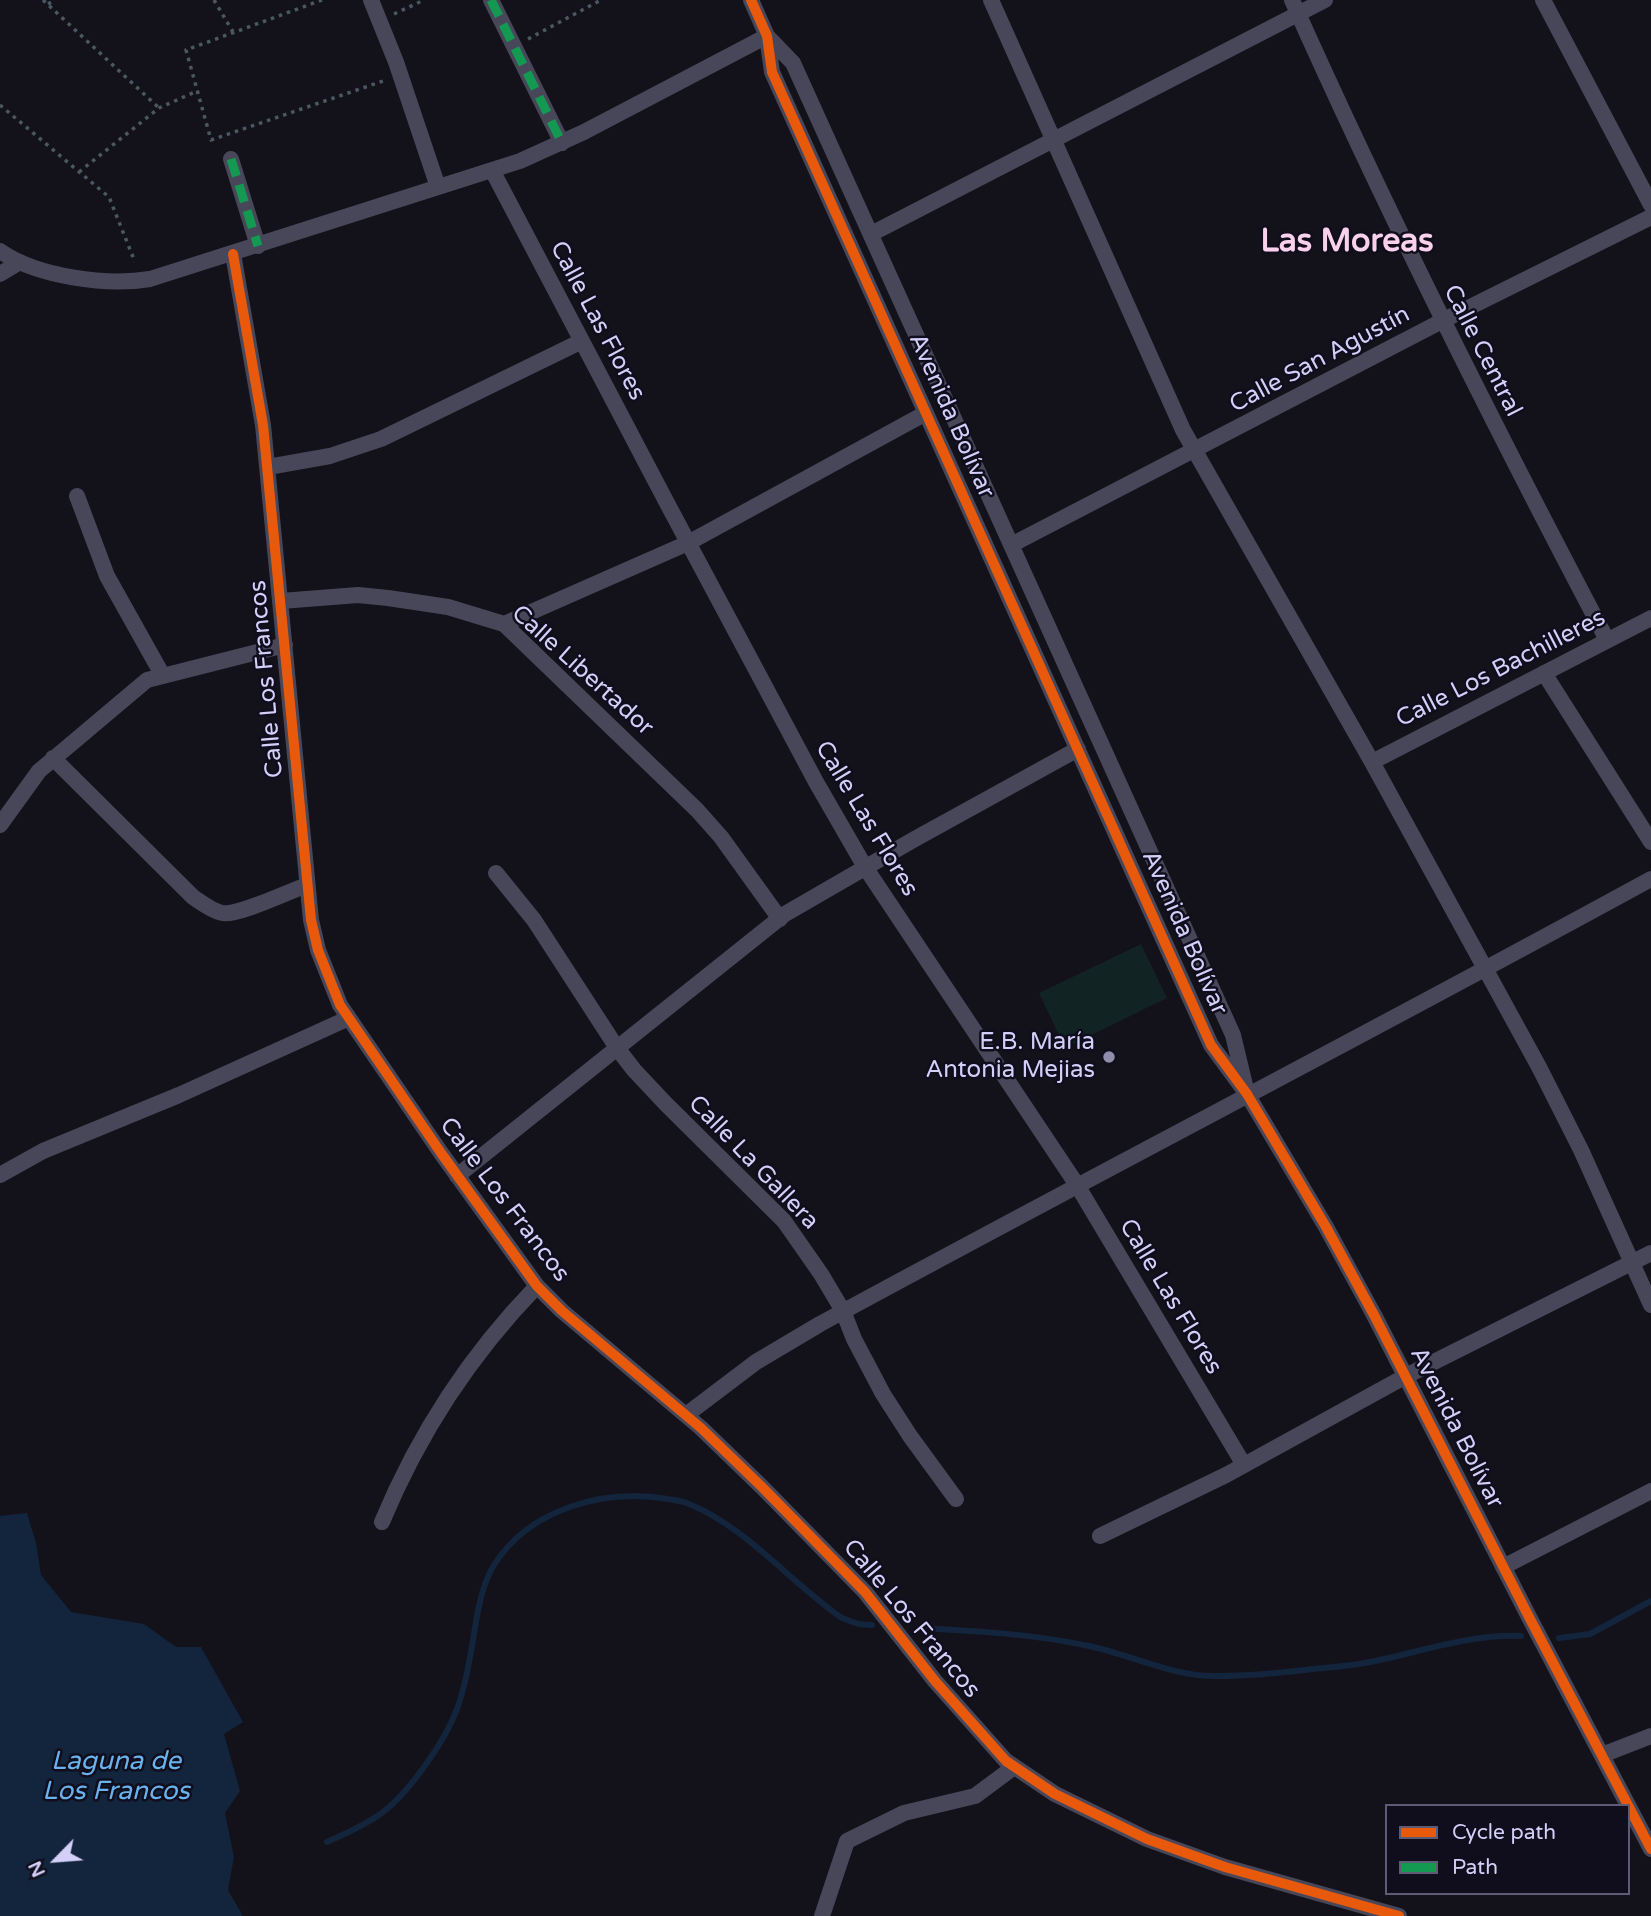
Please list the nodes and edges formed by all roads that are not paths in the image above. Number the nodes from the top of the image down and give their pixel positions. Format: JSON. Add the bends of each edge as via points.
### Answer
{"nodes":[{"id":1,"x":371,"y":0,"type":"edge"},
{"id":2,"x":491,"y":0,"type":"edge"},
{"id":3,"x":751,"y":0,"type":"edge"},
{"id":4,"x":991,"y":0,"type":"edge"},
{"id":5,"x":1325,"y":0,"type":"edge"},
{"id":6,"x":1543,"y":0,"type":"edge"},
{"id":7,"x":1295,"y":7,"type":"edge"},
{"id":8,"x":767,"y":36,"type":"junction"},
{"id":9,"x":1053,"y":141,"type":"junction"},
{"id":10,"x":562,"y":143,"type":"junction"},
{"id":11,"x":231,"y":159,"type":"dead end"},
{"id":12,"x":492,"y":170,"type":"junction"},
{"id":13,"x":438,"y":187,"type":"junction"},
{"id":14,"x":1651,"y":205,"type":"edge"},
{"id":15,"x":1651,"y":217,"type":"edge"},
{"id":16,"x":871,"y":234,"type":"junction"},
{"id":17,"x":258,"y":246,"type":"junction"},
{"id":18,"x":0,"y":251,"type":"edge"},
{"id":19,"x":233,"y":254,"type":"junction"},
{"id":20,"x":20,"y":262,"type":"junction"},
{"id":21,"x":0,"y":274,"type":"edge"},
{"id":22,"x":1443,"y":321,"type":"junction"},
{"id":23,"x":582,"y":341,"type":"junction"},
{"id":24,"x":926,"y":413,"type":"junction"},
{"id":25,"x":1195,"y":451,"type":"junction"},
{"id":26,"x":268,"y":467,"type":"junction"},
{"id":27,"x":77,"y":496,"type":"dead end"},
{"id":28,"x":688,"y":543,"type":"junction"},
{"id":29,"x":1011,"y":545,"type":"junction"},
{"id":30,"x":281,"y":601,"type":"junction"},
{"id":31,"x":1651,"y":618,"type":"edge"},
{"id":32,"x":504,"y":624,"type":"junction"},
{"id":33,"x":1607,"y":640,"type":"junction"},
{"id":34,"x":285,"y":645,"type":"junction"},
{"id":35,"x":1545,"y":673,"type":"junction"},
{"id":36,"x":163,"y":676,"type":"junction"},
{"id":37,"x":1078,"y":749,"type":"junction"},
{"id":38,"x":53,"y":758,"type":"junction"},
{"id":39,"x":1372,"y":762,"type":"junction"},
{"id":40,"x":0,"y":825,"type":"edge"},
{"id":41,"x":1651,"y":842,"type":"edge"},
{"id":42,"x":864,"y":867,"type":"junction"},
{"id":43,"x":496,"y":873,"type":"dead end"},
{"id":44,"x":1651,"y":879,"type":"edge"},
{"id":45,"x":307,"y":885,"type":"junction"},
{"id":46,"x":780,"y":919,"type":"junction"},
{"id":47,"x":1486,"y":969,"type":"junction"},
{"id":48,"x":349,"y":1018,"type":"junction"},
{"id":49,"x":617,"y":1048,"type":"junction"},
{"id":50,"x":1247,"y":1094,"type":"junction"},
{"id":51,"x":0,"y":1175,"type":"edge"},
{"id":52,"x":457,"y":1175,"type":"junction"},
{"id":53,"x":1077,"y":1185,"type":"junction"},
{"id":54,"x":1651,"y":1253,"type":"edge"},
{"id":55,"x":1632,"y":1263,"type":"junction"},
{"id":56,"x":537,"y":1286,"type":"junction"},
{"id":57,"x":1651,"y":1305,"type":"edge"},
{"id":58,"x":843,"y":1311,"type":"junction"},
{"id":59,"x":1406,"y":1376,"type":"junction"},
{"id":60,"x":686,"y":1415,"type":"junction"},
{"id":61,"x":1244,"y":1465,"type":"junction"},
{"id":62,"x":1651,"y":1491,"type":"edge"},
{"id":63,"x":956,"y":1499,"type":"dead end"},
{"id":64,"x":382,"y":1522,"type":"dead end"},
{"id":65,"x":1100,"y":1536,"type":"dead end"},
{"id":66,"x":1503,"y":1567,"type":"junction"},
{"id":67,"x":1651,"y":1736,"type":"edge"},
{"id":68,"x":1602,"y":1755,"type":"junction"},
{"id":69,"x":1014,"y":1767,"type":"junction"},
{"id":70,"x":1628,"y":1804,"type":"edge"},
{"id":71,"x":1630,"y":1809,"type":"edge"},
{"id":72,"x":1651,"y":1849,"type":"edge"},
{"id":73,"x":821,"y":1916,"type":"edge"},
{"id":74,"x":1399,"y":1916,"type":"edge"}],
"edges":[{"from":1,"to":13,"type":"street"},
{"from":2,"to":10,"type":"street"},
{"from":3,"to":8,"type":"street","name":"Avenida Bolívar"},
{"from":4,"to":9,"type":"street"},
{"from":5,"to":7,"type":"street"},
{"from":6,"to":14,"type":"street"},
{"from":7,"to":9,"type":"street"},
{"from":7,"to":22,"type":"street","name":"Calle Central"},
{"from":8,"to":10,"type":"street"},
{"from":8,"to":16,"type":"street","name":"Avenida Bolívar","via":[[793,63]]},
{"from":8,"to":24,"type":"street","name":"Avenida Bolívar","via":[[772,72]]},
{"from":9,"to":16,"type":"street"},
{"from":9,"to":25,"type":"street"},
{"from":10,"to":12,"type":"street"},
{"from":11,"to":17,"type":"street"},
{"from":12,"to":13,"type":"street"},
{"from":12,"to":23,"type":"street","name":"Calle Las Flores"},
{"from":13,"to":17,"type":"street"},
{"from":15,"to":22,"type":"street","name":"Calle San Agustín"},
{"from":16,"to":29,"type":"street","name":"Avenida Bolívar"},
{"from":17,"to":19,"type":"street"},
{"from":18,"to":20,"type":"street"},
{"from":19,"to":20,"type":"street","via":[[128,283],[65,275]]},
{"from":19,"to":26,"type":"street","name":"Calle Los Francos"},
{"from":20,"to":21,"type":"street"},
{"from":22,"to":25,"type":"street","name":"Calle San Agustín"},
{"from":22,"to":33,"type":"street","name":"Calle Central"},
{"from":23,"to":26,"type":"street","via":[[382,439],[330,456]]},
{"from":23,"to":28,"type":"street","name":"Calle Las Flores"},
{"from":24,"to":28,"type":"street"},
{"from":24,"to":37,"type":"street","name":"Avenida Bolívar"},
{"from":25,"to":29,"type":"street","name":"Calle San Agustín"},
{"from":25,"to":39,"type":"street"},
{"from":26,"to":30,"type":"street","name":"Calle Los Francos"},
{"from":27,"to":36,"type":"street","via":[[107,576]]},
{"from":28,"to":32,"type":"street"},
{"from":28,"to":42,"type":"street","name":"Calle Las Flores"},
{"from":29,"to":50,"type":"street","name":"Avenida Bolívar","via":[[1233,1035]]},
{"from":30,"to":32,"type":"street","name":"Calle Libertador","via":[[378,597],[448,607]]},
{"from":30,"to":34,"type":"street","name":"Calle Los Francos"},
{"from":31,"to":33,"type":"street","name":"Calle Los Bachilleres"},
{"from":32,"to":46,"type":"street","name":"Calle Libertador","via":[[697,810]]},
{"from":33,"to":35,"type":"street","name":"Calle Los Bachilleres"},
{"from":34,"to":36,"type":"street"},
{"from":34,"to":45,"type":"street","name":"Calle Los Francos"},
{"from":35,"to":39,"type":"street","name":"Calle Los Bachilleres"},
{"from":35,"to":41,"type":"street"},
{"from":36,"to":38,"type":"street","via":[[147,680]]},
{"from":37,"to":42,"type":"street"},
{"from":37,"to":50,"type":"street","name":"Avenida Bolívar","via":[[1212,1045]]},
{"from":38,"to":40,"type":"street"},
{"from":38,"to":45,"type":"street","via":[[193,897],[215,911],[237,911]]},
{"from":39,"to":47,"type":"street"},
{"from":42,"to":46,"type":"street"},
{"from":42,"to":53,"type":"street","name":"Calle Las Flores"},
{"from":43,"to":49,"type":"street","name":"Calle La Gallera","via":[[534,920]]},
{"from":44,"to":47,"type":"street"},
{"from":45,"to":48,"type":"street","name":"Calle Los Francos","via":[[318,950]]},
{"from":46,"to":49,"type":"street"},
{"from":47,"to":50,"type":"street"},
{"from":47,"to":55,"type":"street","via":[[1581,1150]]},
{"from":48,"to":51,"type":"street","via":[[43,1151]]},
{"from":48,"to":52,"type":"street","name":"Calle Los Francos"},
{"from":49,"to":52,"type":"street"},
{"from":49,"to":58,"type":"street","name":"Calle La Gallera","via":[[665,1104],[784,1221]]},
{"from":50,"to":53,"type":"street"},
{"from":50,"to":59,"type":"street","name":"Avenida Bolívar"},
{"from":52,"to":56,"type":"street","name":"Calle Los Francos"},
{"from":53,"to":58,"type":"street"},
{"from":53,"to":61,"type":"street","name":"Calle Las Flores"},
{"from":54,"to":55,"type":"street"},
{"from":55,"to":57,"type":"street"},
{"from":55,"to":59,"type":"street"},
{"from":56,"to":60,"type":"street","name":"Calle Los Francos"},
{"from":56,"to":64,"type":"street","via":[[466,1370],[416,1447]]},
{"from":58,"to":60,"type":"street","via":[[756,1362]]},
{"from":58,"to":63,"type":"street","name":"Calle La Gallera","via":[[883,1394]]},
{"from":59,"to":61,"type":"street"},
{"from":59,"to":66,"type":"street","name":"Avenida Bolívar"},
{"from":60,"to":69,"type":"street","name":"Calle Los Francos","via":[[865,1592],[952,1700]]},
{"from":61,"to":65,"type":"street"},
{"from":62,"to":66,"type":"street"},
{"from":66,"to":68,"type":"street","name":"Avenida Bolívar"},
{"from":67,"to":68,"type":"street"},
{"from":68,"to":70,"type":"street","name":"Avenida Bolívar"},
{"from":69,"to":73,"type":"street","via":[[975,1796],[904,1813],[847,1841]]},
{"from":69,"to":74,"type":"street","name":"Calle Los Francos","via":[[1100,1818],[1171,1848]]},
{"from":71,"to":72,"type":"street","name":"Avenida Bolívar"}]}
